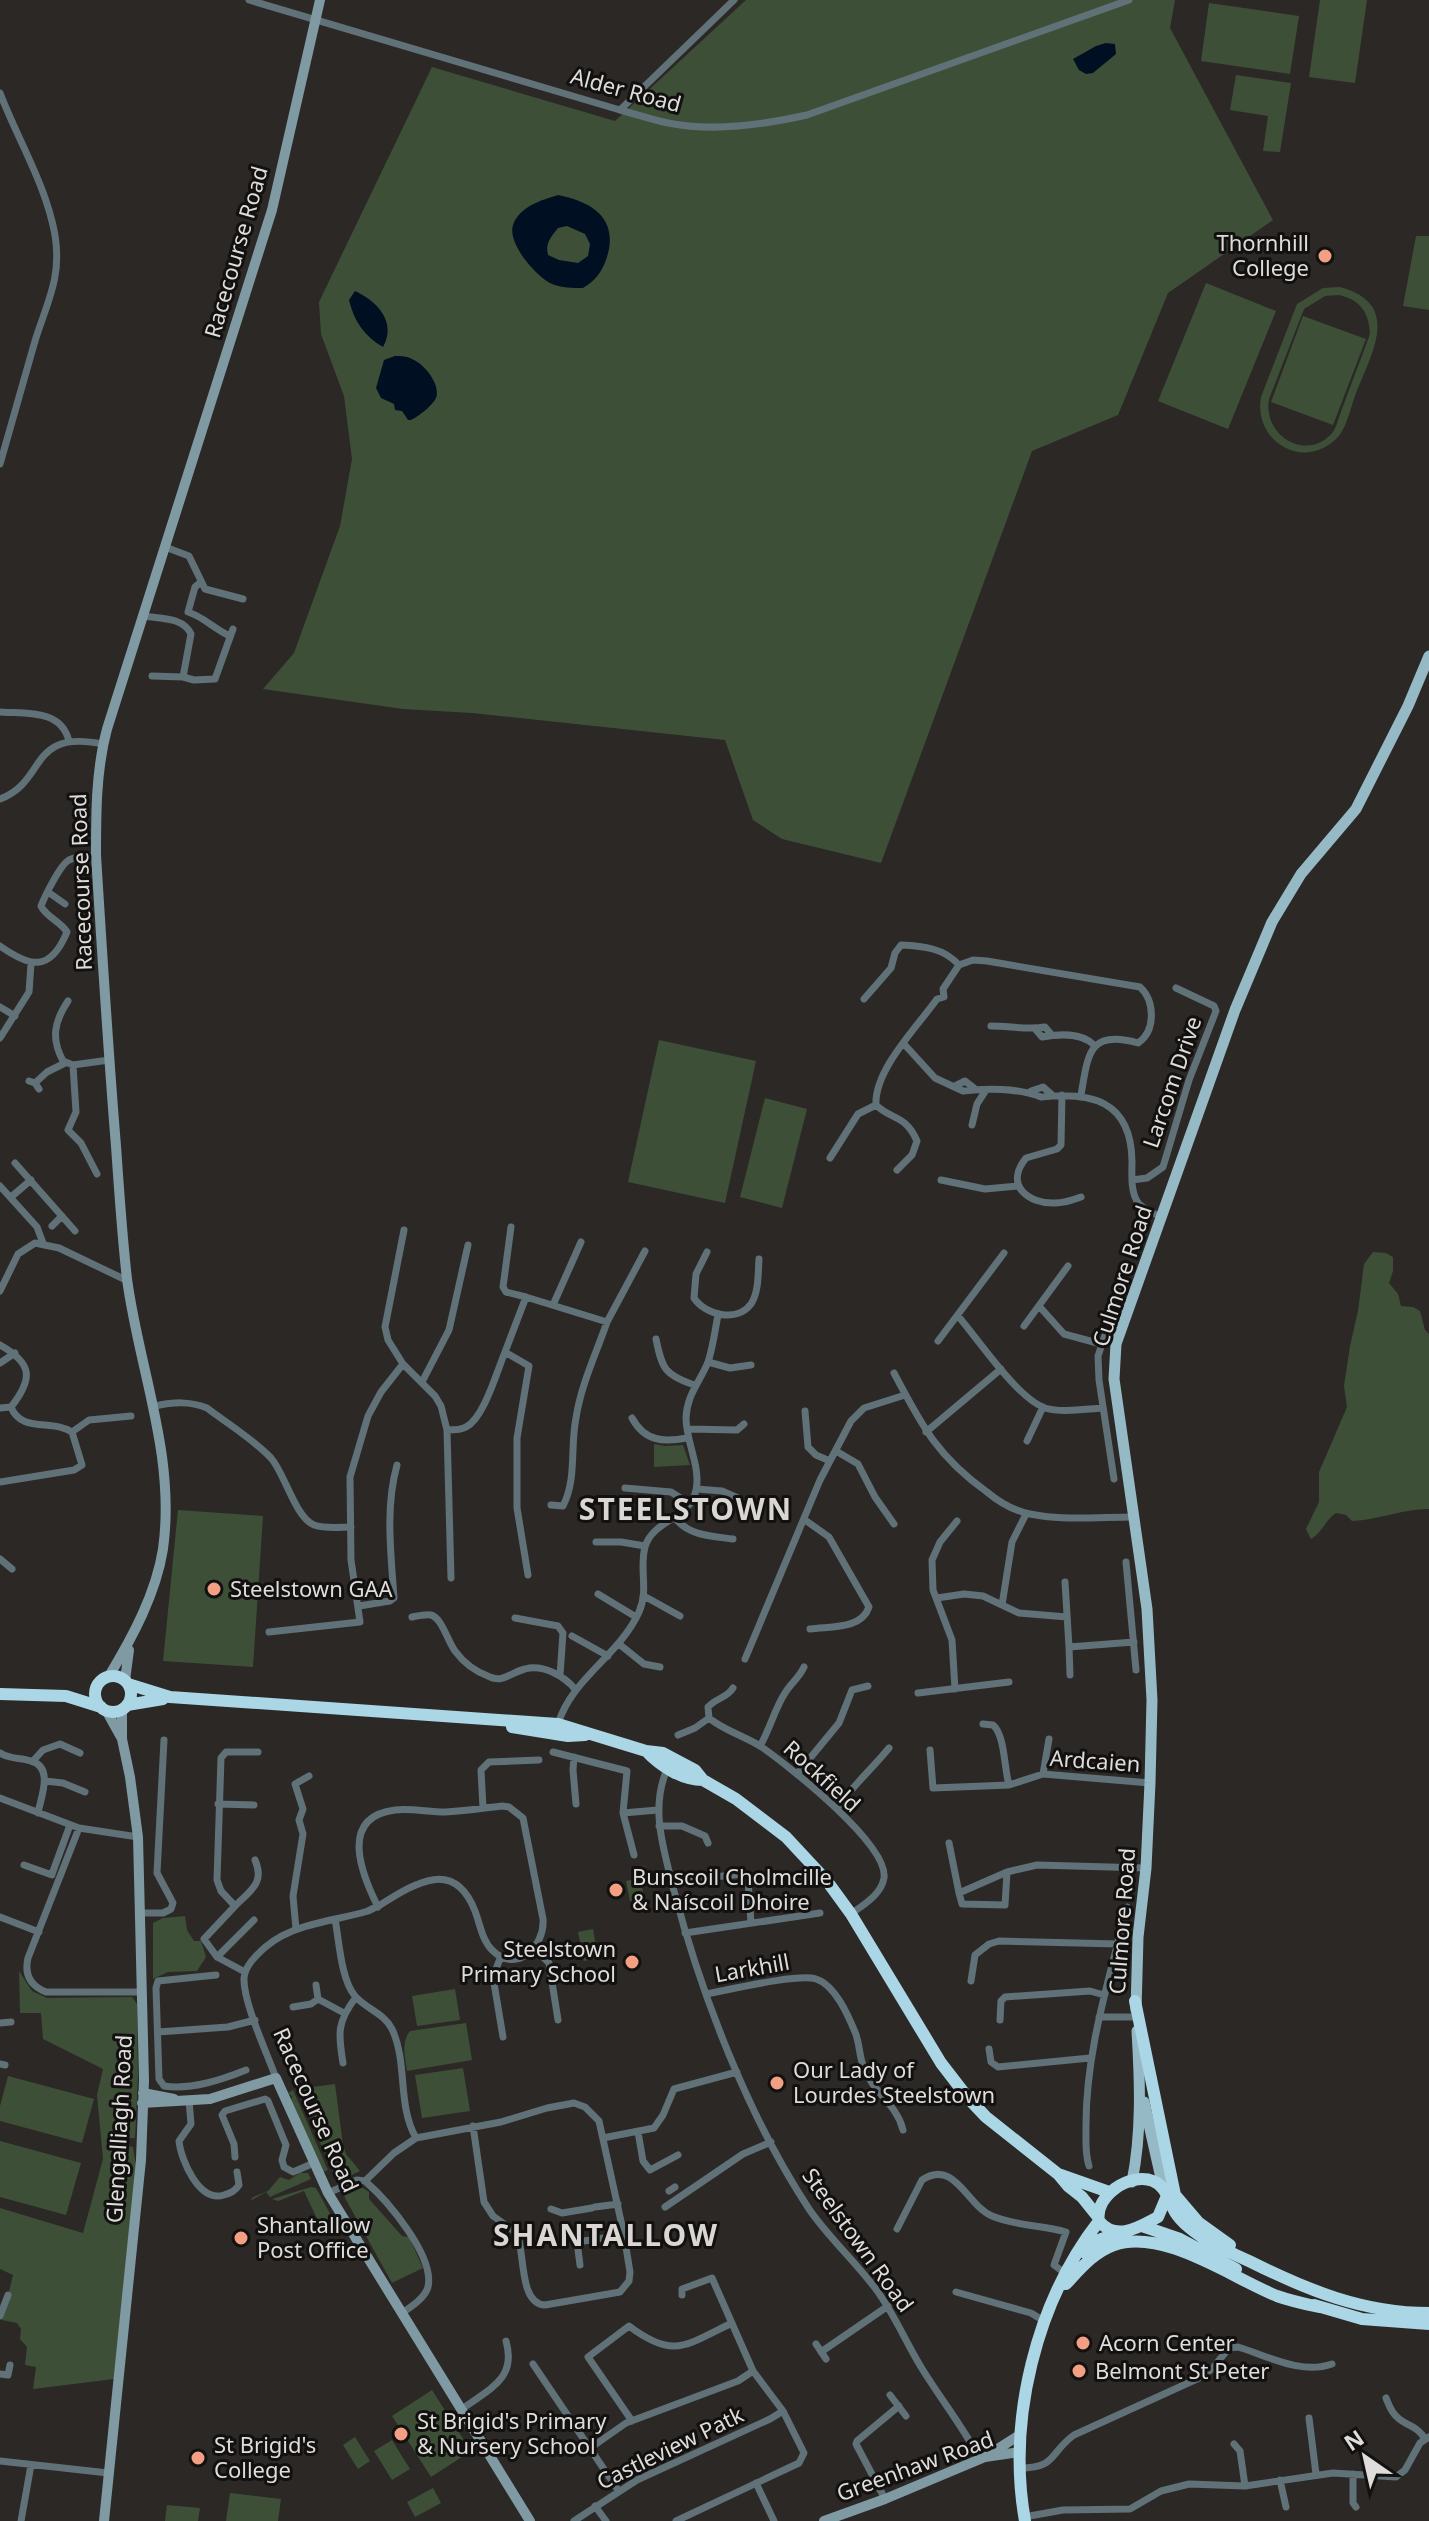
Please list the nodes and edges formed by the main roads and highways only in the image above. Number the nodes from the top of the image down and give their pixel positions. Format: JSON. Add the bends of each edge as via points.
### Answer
{"nodes":[{"id":1,"x":1429,"y":656,"type":"edge"},
{"id":2,"x":104,"y":1679,"type":"junction"},
{"id":3,"x":127,"y":1682,"type":"junction"},
{"id":4,"x":0,"y":1694,"type":"edge"},
{"id":5,"x":66,"y":1696,"type":"junction"},
{"id":6,"x":170,"y":1697,"type":"junction"},
{"id":7,"x":124,"y":1707,"type":"junction"},
{"id":8,"x":104,"y":1708,"type":"junction"},
{"id":9,"x":1135,"y":2001,"type":"junction"},
{"id":10,"x":1140,"y":2085,"type":"junction"},
{"id":11,"x":1058,"y":2174,"type":"junction"},
{"id":12,"x":1132,"y":2182,"type":"junction"},
{"id":13,"x":1109,"y":2192,"type":"junction"},
{"id":14,"x":1164,"y":2193,"type":"junction"},
{"id":15,"x":1098,"y":2219,"type":"junction"},
{"id":16,"x":1142,"y":2226,"type":"junction"},
{"id":17,"x":1118,"y":2233,"type":"junction"},
{"id":18,"x":1075,"y":2259,"type":"junction"},
{"id":19,"x":1272,"y":2273,"type":"junction"},
{"id":20,"x":1050,"y":2305,"type":"junction"},
{"id":21,"x":1319,"y":2307,"type":"junction"},
{"id":22,"x":1429,"y":2313,"type":"edge"},
{"id":23,"x":1429,"y":2324,"type":"edge"},
{"id":24,"x":1024,"y":2519,"type":"edge"}],
"edges":[{"from":1,"to":9,"type":"main road","name":"Culmore Road","via":[[1356,809],[1301,874],[1272,922],[1235,1010],[1116,1344],[1114,1379],[1147,1609],[1152,1696]]},
{"from":2,"to":3,"type":"highway"},
{"from":2,"to":5,"type":"highway"},
{"from":2,"to":8,"type":"highway","via":[[96,1692]]},
{"from":3,"to":6,"type":"highway"},
{"from":3,"to":7,"type":"highway","via":[[131,1695]]},
{"from":4,"to":5,"type":"highway"},
{"from":5,"to":8,"type":"highway"},
{"from":6,"to":7,"type":"highway"},
{"from":6,"to":11,"type":"highway","via":[[462,1717],[558,1729],[646,1751],[692,1780],[703,1780],[786,1837],[827,1881],[968,2098]]},
{"from":7,"to":8,"type":"highway"},
{"from":9,"to":10,"type":"main road","name":"Culmore Road"},
{"from":9,"to":19,"type":"highway","via":[[1175,2195],[1204,2227]]},
{"from":10,"to":12,"type":"main road","name":"Culmore Road"},
{"from":10,"to":14,"type":"main road","name":"Culmore Road"},
{"from":11,"to":13,"type":"highway"},
{"from":11,"to":15,"type":"highway"},
{"from":12,"to":13,"type":"highway"},
{"from":12,"to":14,"type":"highway","via":[[1149,2180]]},
{"from":13,"to":15,"type":"highway"},
{"from":14,"to":16,"type":"highway","via":[[1158,2217]]},
{"from":14,"to":19,"type":"highway","via":[[1186,2225],[1204,2239]]},
{"from":15,"to":17,"type":"highway"},
{"from":15,"to":18,"type":"highway"},
{"from":16,"to":17,"type":"highway"},
{"from":16,"to":21,"type":"highway"},
{"from":17,"to":18,"type":"highway"},
{"from":18,"to":20,"type":"highway","via":[[1060,2271]]},
{"from":19,"to":22,"type":"highway","via":[[1366,2307]]},
{"from":20,"to":21,"type":"highway","via":[[1092,2258],[1113,2245],[1142,2241],[1176,2249],[1275,2295]]},
{"from":20,"to":24,"type":"highway","via":[[1035,2352],[1021,2434]]},
{"from":21,"to":23,"type":"highway","via":[[1362,2319]]}]}
